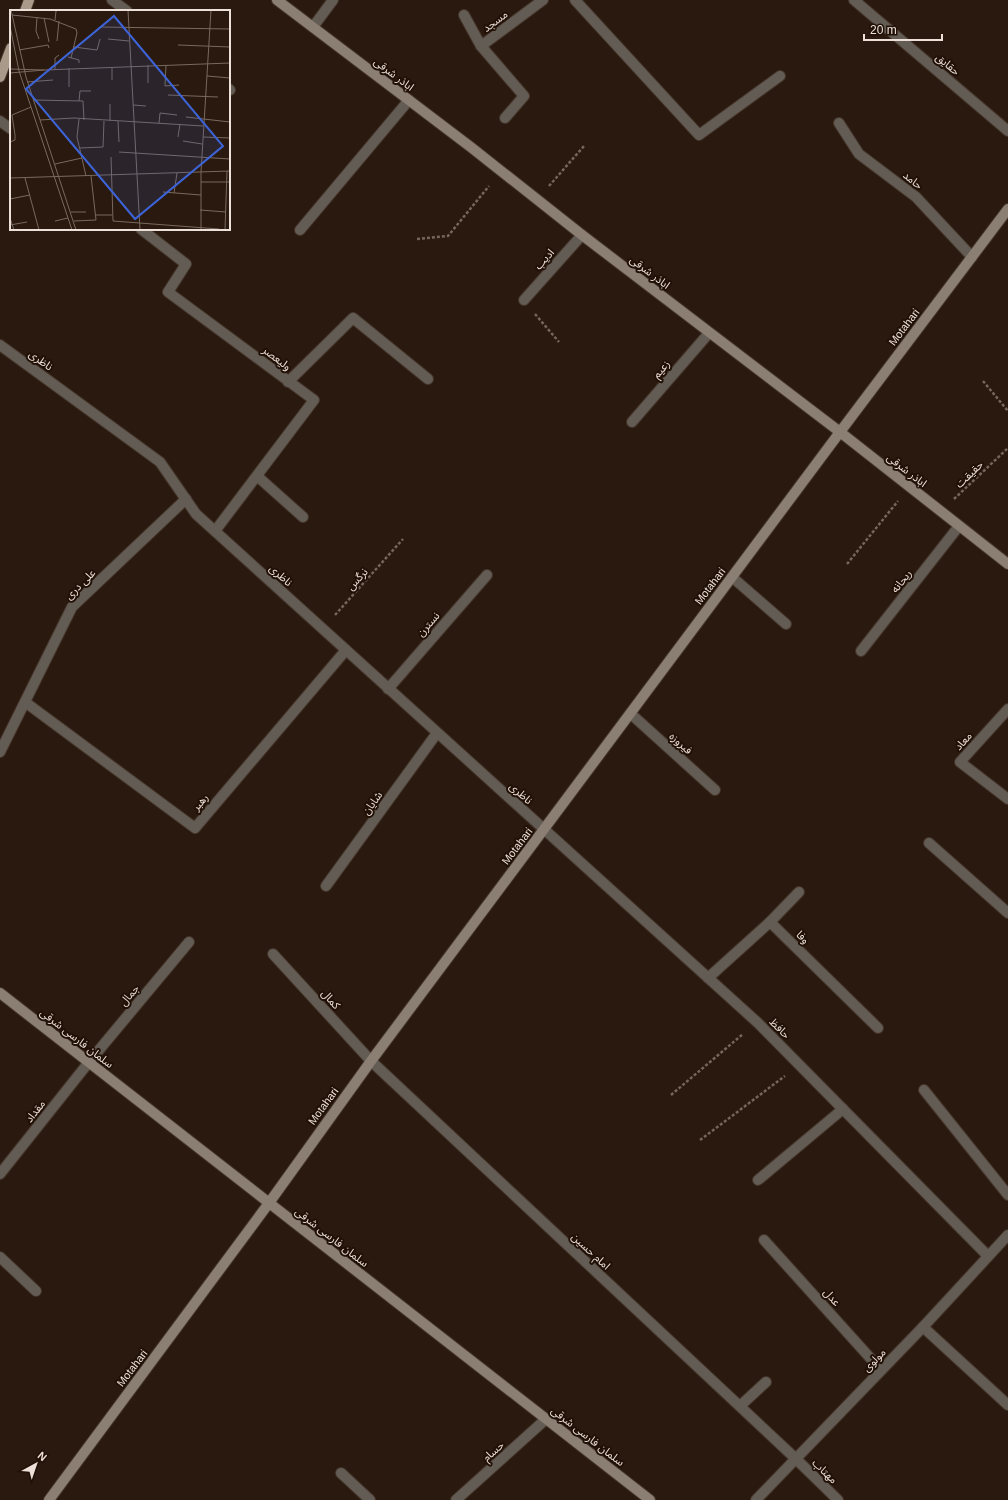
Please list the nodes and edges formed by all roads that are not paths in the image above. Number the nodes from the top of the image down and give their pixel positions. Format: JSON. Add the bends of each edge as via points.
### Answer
{"nodes":[{"id":1,"x":29,"y":0,"type":"edge"},
{"id":2,"x":112,"y":0,"type":"edge"},
{"id":3,"x":277,"y":0,"type":"edge"},
{"id":4,"x":333,"y":0,"type":"edge"},
{"id":5,"x":543,"y":0,"type":"edge"},
{"id":6,"x":575,"y":0,"type":"edge"},
{"id":7,"x":854,"y":0,"type":"edge"},
{"id":8,"x":25,"y":10,"type":"edge"},
{"id":9,"x":126,"y":10,"type":"edge"},
{"id":10,"x":464,"y":15,"type":"dead end"},
{"id":11,"x":313,"y":27,"type":"junction"},
{"id":12,"x":481,"y":46,"type":"junction"},
{"id":13,"x":10,"y":51,"type":"edge"},
{"id":14,"x":780,"y":76,"type":"dead end"},
{"id":15,"x":0,"y":77,"type":"edge"},
{"id":16,"x":409,"y":100,"type":"junction"},
{"id":17,"x":505,"y":118,"type":"dead end"},
{"id":18,"x":0,"y":121,"type":"edge"},
{"id":19,"x":839,"y":123,"type":"dead end"},
{"id":20,"x":10,"y":128,"type":"edge"},
{"id":21,"x":1008,"y":131,"type":"edge"},
{"id":22,"x":1008,"y":210,"type":"edge"},
{"id":23,"x":142,"y":230,"type":"edge"},
{"id":24,"x":300,"y":230,"type":"dead end"},
{"id":25,"x":582,"y":235,"type":"junction"},
{"id":26,"x":972,"y":257,"type":"junction"},
{"id":27,"x":524,"y":300,"type":"road end"},
{"id":28,"x":709,"y":333,"type":"junction"},
{"id":29,"x":0,"y":344,"type":"edge"},
{"id":30,"x":428,"y":379,"type":"dead end"},
{"id":31,"x":288,"y":382,"type":"junction"},
{"id":32,"x":632,"y":422,"type":"dead end"},
{"id":33,"x":840,"y":432,"type":"junction"},
{"id":34,"x":257,"y":476,"type":"junction"},
{"id":35,"x":186,"y":499,"type":"junction"},
{"id":36,"x":303,"y":516,"type":"dead end"},
{"id":37,"x":959,"y":526,"type":"junction"},
{"id":38,"x":215,"y":531,"type":"junction"},
{"id":39,"x":1008,"y":564,"type":"edge"},
{"id":40,"x":487,"y":575,"type":"dead end"},
{"id":41,"x":732,"y":577,"type":"junction"},
{"id":42,"x":786,"y":624,"type":"dead end"},
{"id":43,"x":346,"y":650,"type":"junction"},
{"id":44,"x":861,"y":651,"type":"dead end"},
{"id":45,"x":388,"y":689,"type":"junction"},
{"id":46,"x":25,"y":702,"type":"junction"},
{"id":47,"x":1008,"y":709,"type":"edge"},
{"id":48,"x":630,"y":714,"type":"junction"},
{"id":49,"x":437,"y":733,"type":"junction"},
{"id":50,"x":0,"y":752,"type":"edge"},
{"id":51,"x":715,"y":790,"type":"dead end"},
{"id":52,"x":1008,"y":799,"type":"edge"},
{"id":53,"x":544,"y":830,"type":"junction"},
{"id":54,"x":930,"y":843,"type":"dead end"},
{"id":55,"x":326,"y":886,"type":"dead end"},
{"id":56,"x":799,"y":892,"type":"dead end"},
{"id":57,"x":1008,"y":914,"type":"edge"},
{"id":58,"x":770,"y":922,"type":"junction"},
{"id":59,"x":189,"y":942,"type":"dead end"},
{"id":60,"x":273,"y":954,"type":"dead end"},
{"id":61,"x":708,"y":978,"type":"junction"},
{"id":62,"x":0,"y":993,"type":"edge"},
{"id":63,"x":878,"y":1028,"type":"dead end"},
{"id":64,"x":371,"y":1061,"type":"junction"},
{"id":65,"x":89,"y":1062,"type":"junction"},
{"id":66,"x":924,"y":1090,"type":"dead end"},
{"id":67,"x":843,"y":1109,"type":"junction"},
{"id":68,"x":0,"y":1174,"type":"edge"},
{"id":69,"x":758,"y":1180,"type":"dead end"},
{"id":70,"x":1008,"y":1195,"type":"edge"},
{"id":71,"x":269,"y":1203,"type":"junction"},
{"id":72,"x":1008,"y":1235,"type":"edge"},
{"id":73,"x":764,"y":1240,"type":"dead end"},
{"id":74,"x":988,"y":1256,"type":"junction"},
{"id":75,"x":0,"y":1257,"type":"edge"},
{"id":76,"x":36,"y":1291,"type":"dead end"},
{"id":77,"x":923,"y":1327,"type":"junction"},
{"id":78,"x":881,"y":1370,"type":"junction"},
{"id":79,"x":766,"y":1382,"type":"dead end"},
{"id":80,"x":1008,"y":1405,"type":"edge"},
{"id":81,"x":740,"y":1406,"type":"junction"},
{"id":82,"x":546,"y":1419,"type":"junction"},
{"id":83,"x":795,"y":1458,"type":"junction"},
{"id":84,"x":341,"y":1473,"type":"dead end"},
{"id":85,"x":49,"y":1500,"type":"edge"},
{"id":86,"x":370,"y":1500,"type":"edge"},
{"id":87,"x":456,"y":1500,"type":"edge"},
{"id":88,"x":650,"y":1500,"type":"edge"},
{"id":89,"x":756,"y":1500,"type":"edge"},
{"id":90,"x":838,"y":1500,"type":"edge"}],
"edges":[{"from":1,"to":8,"type":"main road"},
{"from":2,"to":9,"type":"street"},
{"from":3,"to":11,"type":"street","name":"اباذر شرقی"},
{"from":4,"to":11,"type":"street"},
{"from":5,"to":12,"type":"street","name":"مسجد"},
{"from":6,"to":14,"type":"street","via":[[698,135]]},
{"from":7,"to":21,"type":"street","name":"حقایق"},
{"from":10,"to":12,"type":"street"},
{"from":11,"to":16,"type":"street","name":"اباذر شرقی"},
{"from":12,"to":17,"type":"street","via":[[524,96]]},
{"from":13,"to":15,"type":"main road"},
{"from":16,"to":24,"type":"street"},
{"from":16,"to":25,"type":"street","name":"اباذر شرقی"},
{"from":18,"to":20,"type":"street"},
{"from":19,"to":26,"type":"street","name":"حامد","via":[[859,154],[916,197]]},
{"from":22,"to":26,"type":"street","name":"Motahari"},
{"from":23,"to":31,"type":"street","name":"ولیعصر","via":[[186,264],[168,292]]},
{"from":25,"to":27,"type":"street","name":"ادیب"},
{"from":25,"to":28,"type":"street","name":"اباذر شرقی"},
{"from":26,"to":33,"type":"street","name":"Motahari"},
{"from":28,"to":32,"type":"street","name":"زعیم"},
{"from":28,"to":33,"type":"street","name":"اباذر شرقی"},
{"from":29,"to":35,"type":"street","name":"ناظری","via":[[160,462]]},
{"from":30,"to":31,"type":"street","via":[[353,318]]},
{"from":31,"to":34,"type":"street","name":"ولیعصر","via":[[314,400]]},
{"from":33,"to":37,"type":"street","name":"اباذر شرقی"},
{"from":33,"to":41,"type":"street","name":"Motahari"},
{"from":34,"to":36,"type":"street"},
{"from":34,"to":38,"type":"street","name":"ولیعصر"},
{"from":35,"to":38,"type":"street","name":"ناظری","via":[[196,514]]},
{"from":35,"to":46,"type":"street","name":"علی دری","via":[[72,607]]},
{"from":37,"to":39,"type":"street","name":"اباذر شرقی"},
{"from":37,"to":44,"type":"street","name":"ریحانه"},
{"from":38,"to":43,"type":"street","name":"ناظری"},
{"from":40,"to":45,"type":"street","name":"نسترن"},
{"from":41,"to":42,"type":"street"},
{"from":41,"to":48,"type":"street","name":"Motahari"},
{"from":43,"to":45,"type":"street","name":"ناظری"},
{"from":43,"to":46,"type":"street","name":"رهبر","via":[[195,828]]},
{"from":45,"to":49,"type":"street","name":"ناظری"},
{"from":46,"to":50,"type":"street","name":"علی دری"},
{"from":47,"to":52,"type":"street","name":"معاد","via":[[960,762]]},
{"from":48,"to":51,"type":"street","name":"فیروزه"},
{"from":48,"to":53,"type":"street","name":"Motahari"},
{"from":49,"to":53,"type":"street","name":"ناظری"},
{"from":49,"to":55,"type":"street","name":"شایان"},
{"from":53,"to":61,"type":"street","name":"حافظ"},
{"from":53,"to":64,"type":"street","name":"Motahari"},
{"from":54,"to":57,"type":"street"},
{"from":56,"to":58,"type":"street"},
{"from":58,"to":61,"type":"street"},
{"from":58,"to":63,"type":"street","name":"وفا"},
{"from":59,"to":65,"type":"street","name":"جمال"},
{"from":60,"to":64,"type":"street","name":"کمال"},
{"from":61,"to":67,"type":"street","name":"حافظ","via":[[758,1023]]},
{"from":62,"to":65,"type":"street","name":"سلمان فارسی شرقی"},
{"from":64,"to":71,"type":"street","name":"Motahari"},
{"from":64,"to":81,"type":"street","name":"امام حسین"},
{"from":65,"to":68,"type":"street","name":"مقداد"},
{"from":65,"to":71,"type":"street","name":"سلمان فارسی شرقی"},
{"from":66,"to":70,"type":"street"},
{"from":67,"to":69,"type":"street"},
{"from":67,"to":74,"type":"street","name":"حافظ"},
{"from":71,"to":82,"type":"street","name":"سلمان فارسی شرقی"},
{"from":71,"to":85,"type":"street","name":"Motahari"},
{"from":72,"to":74,"type":"street","name":"مولوی"},
{"from":73,"to":78,"type":"street","name":"عدل"},
{"from":74,"to":77,"type":"street","name":"مولوی"},
{"from":75,"to":76,"type":"street"},
{"from":77,"to":78,"type":"street","name":"مولوی"},
{"from":77,"to":80,"type":"street"},
{"from":78,"to":83,"type":"street","name":"مولوی"},
{"from":79,"to":81,"type":"street"},
{"from":81,"to":83,"type":"street","name":"امام حسین"},
{"from":82,"to":87,"type":"street","name":"حسام"},
{"from":82,"to":88,"type":"street","name":"سلمان فارسی شرقی"},
{"from":83,"to":89,"type":"street","name":"مولوی"},
{"from":83,"to":90,"type":"street","name":"مهتاب"},
{"from":84,"to":86,"type":"street"}]}
